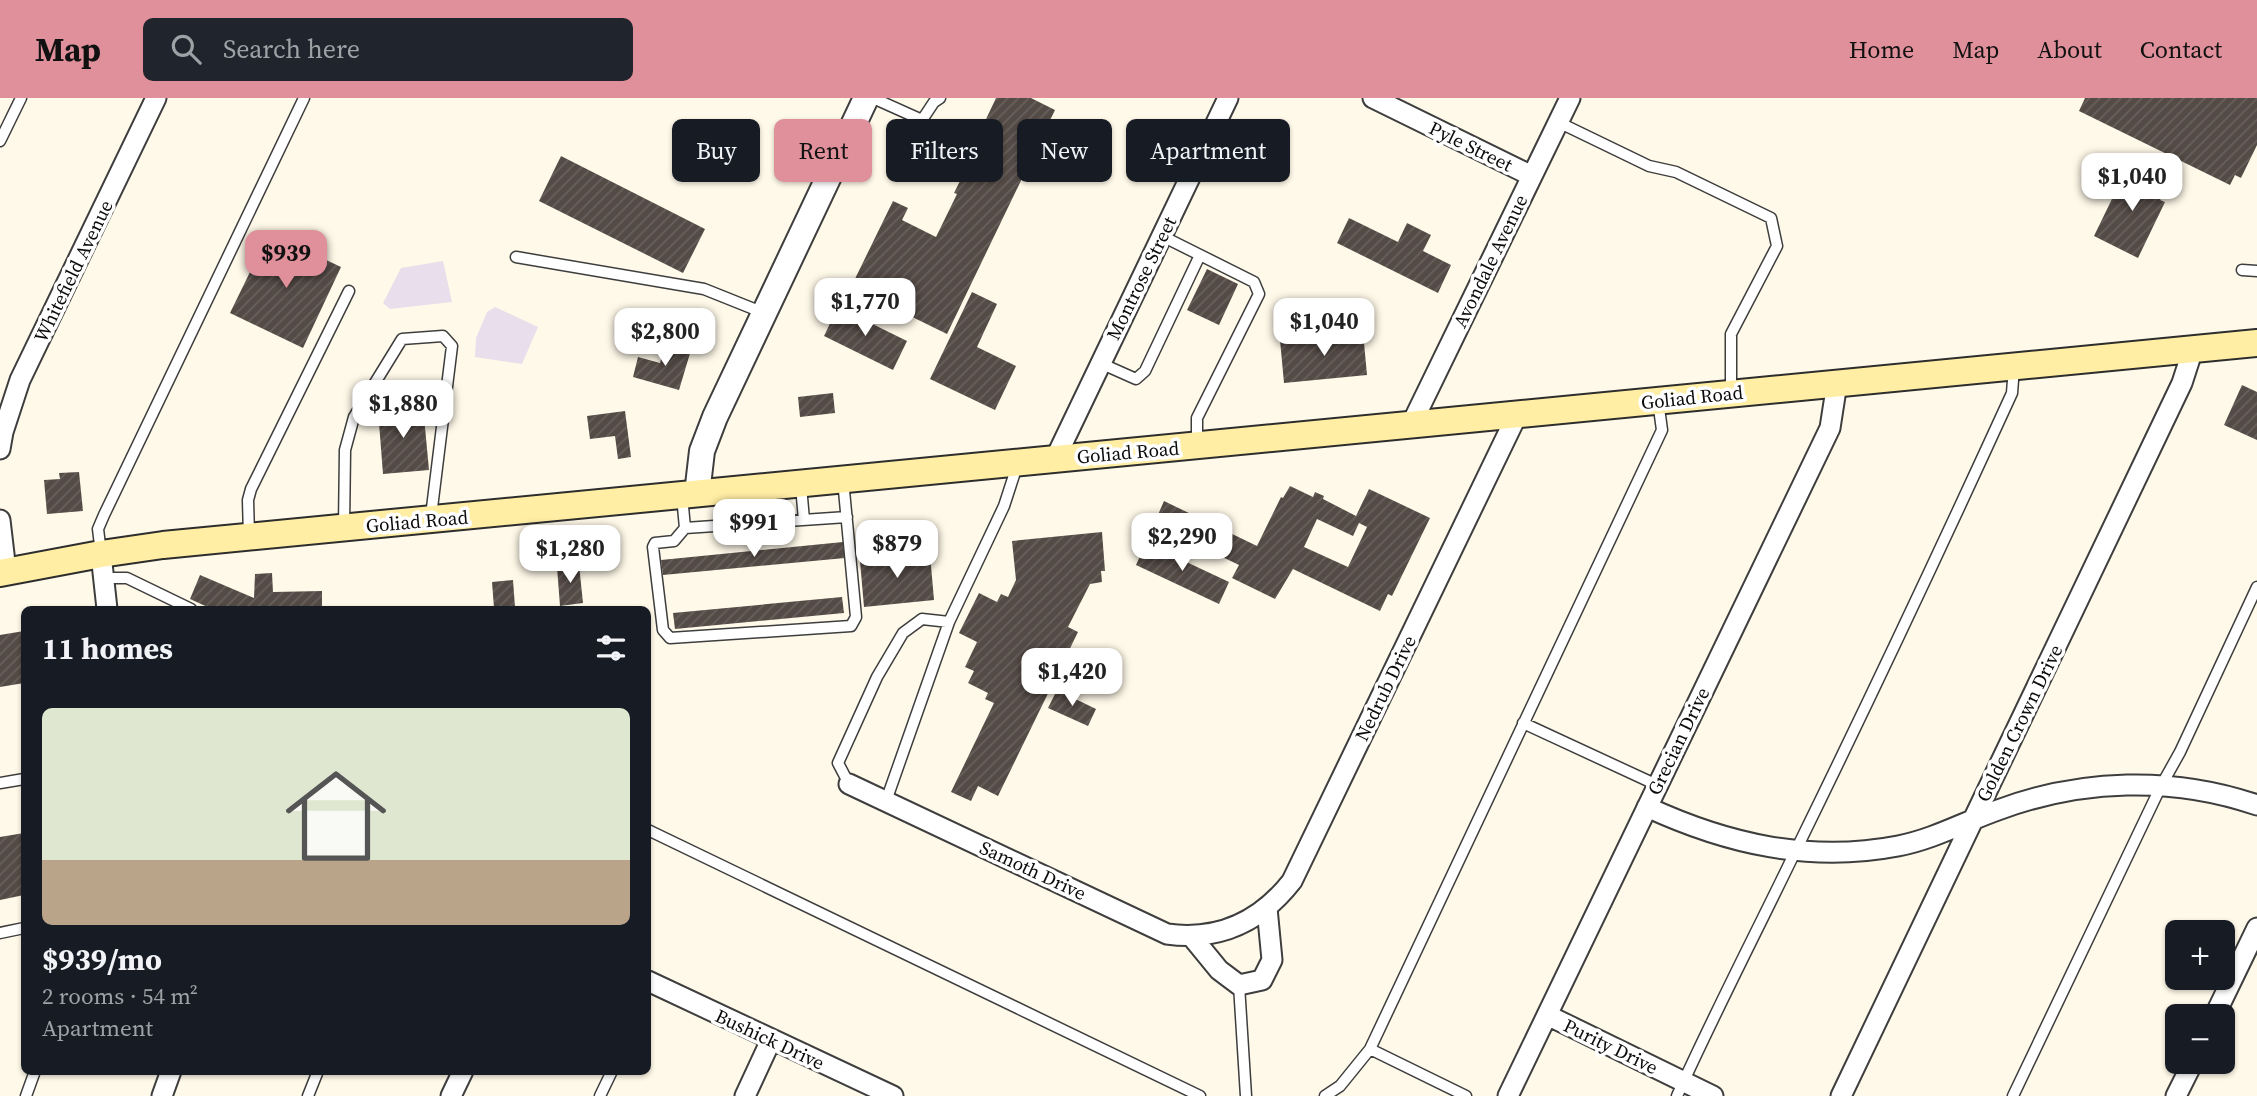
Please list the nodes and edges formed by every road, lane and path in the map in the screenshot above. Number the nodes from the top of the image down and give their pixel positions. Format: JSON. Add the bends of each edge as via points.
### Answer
{"nodes":[{"id":1,"x":21,"y":98,"type":"edge"},
{"id":2,"x":156,"y":98,"type":"edge"},
{"id":3,"x":304,"y":98,"type":"edge"},
{"id":4,"x":866,"y":98,"type":"edge"},
{"id":5,"x":873,"y":98,"type":"edge"},
{"id":6,"x":940,"y":98,"type":"edge"},
{"id":7,"x":1228,"y":98,"type":"edge"},
{"id":8,"x":1373,"y":98,"type":"edge"},
{"id":9,"x":1570,"y":98,"type":"edge"},
{"id":10,"x":1558,"y":122,"type":"junction"},
{"id":11,"x":0,"y":141,"type":"edge"},
{"id":12,"x":1532,"y":176,"type":"junction"},
{"id":13,"x":1162,"y":236,"type":"junction"},
{"id":14,"x":1200,"y":255,"type":"junction"},
{"id":15,"x":516,"y":257,"type":"dead end"},
{"id":16,"x":2242,"y":271,"type":"dead end"},
{"id":17,"x":2257,"y":271,"type":"edge"},
{"id":18,"x":349,"y":290,"type":"dead end"},
{"id":19,"x":764,"y":313,"type":"junction"},
{"id":20,"x":2257,"y":343,"type":"edge"},
{"id":21,"x":2193,"y":349,"type":"junction"},
{"id":22,"x":1100,"y":363,"type":"junction"},
{"id":23,"x":2014,"y":366,"type":"junction"},
{"id":24,"x":1837,"y":383,"type":"junction"},
{"id":25,"x":1731,"y":393,"type":"junction"},
{"id":26,"x":1658,"y":401,"type":"junction"},
{"id":27,"x":1517,"y":415,"type":"junction"},
{"id":28,"x":1411,"y":425,"type":"junction"},
{"id":29,"x":1196,"y":445,"type":"junction"},
{"id":30,"x":0,"y":449,"type":"edge"},
{"id":31,"x":1055,"y":459,"type":"junction"},
{"id":32,"x":1018,"y":463,"type":"junction"},
{"id":33,"x":843,"y":480,"type":"junction"},
{"id":34,"x":800,"y":484,"type":"junction"},
{"id":35,"x":745,"y":489,"type":"junction"},
{"id":36,"x":689,"y":495,"type":"junction"},
{"id":37,"x":847,"y":517,"type":"junction"},
{"id":38,"x":430,"y":519,"type":"junction"},
{"id":39,"x":0,"y":520,"type":"edge"},
{"id":40,"x":804,"y":520,"type":"junction"},
{"id":41,"x":749,"y":524,"type":"junction"},
{"id":42,"x":344,"y":528,"type":"junction"},
{"id":43,"x":685,"y":528,"type":"junction"},
{"id":44,"x":249,"y":537,"type":"junction"},
{"id":45,"x":102,"y":566,"type":"junction"},
{"id":46,"x":3,"y":572,"type":"edge"},
{"id":47,"x":2257,"y":587,"type":"edge"},
{"id":48,"x":107,"y":606,"type":"edge"},
{"id":49,"x":185,"y":606,"type":"edge"},
{"id":50,"x":949,"y":622,"type":"junction"},
{"id":51,"x":1524,"y":723,"type":"junction"},
{"id":52,"x":21,"y":780,"type":"edge"},
{"id":53,"x":0,"y":783,"type":"edge"},
{"id":54,"x":849,"y":784,"type":"joint"},
{"id":55,"x":1657,"y":785,"type":"junction"},
{"id":56,"x":2161,"y":786,"type":"junction"},
{"id":57,"x":886,"y":801,"type":"junction"},
{"id":58,"x":2257,"y":806,"type":"edge"},
{"id":59,"x":1647,"y":807,"type":"junction"},
{"id":60,"x":1972,"y":821,"type":"junction"},
{"id":61,"x":651,"y":831,"type":"edge"},
{"id":62,"x":1796,"y":851,"type":"junction"},
{"id":63,"x":1268,"y":908,"type":"junction"},
{"id":64,"x":2257,"y":928,"type":"edge"},
{"id":65,"x":21,"y":929,"type":"edge"},
{"id":66,"x":1221,"y":931,"type":"joint"},
{"id":67,"x":0,"y":933,"type":"edge"},
{"id":68,"x":1192,"y":937,"type":"junction"},
{"id":69,"x":1239,"y":985,"type":"junction"},
{"id":70,"x":651,"y":988,"type":"edge"},
{"id":71,"x":2220,"y":1004,"type":"edge"},
{"id":72,"x":1547,"y":1015,"type":"junction"},
{"id":73,"x":771,"y":1040,"type":"junction"},
{"id":74,"x":1370,"y":1049,"type":"junction"},
{"id":75,"x":2187,"y":1074,"type":"edge"},
{"id":76,"x":34,"y":1075,"type":"edge"},
{"id":77,"x":170,"y":1075,"type":"edge"},
{"id":78,"x":316,"y":1075,"type":"edge"},
{"id":79,"x":461,"y":1075,"type":"edge"},
{"id":80,"x":610,"y":1075,"type":"edge"},
{"id":81,"x":1680,"y":1089,"type":"edge"},
{"id":82,"x":26,"y":1096,"type":"edge"},
{"id":83,"x":162,"y":1096,"type":"edge"},
{"id":84,"x":308,"y":1096,"type":"edge"},
{"id":85,"x":451,"y":1096,"type":"edge"},
{"id":86,"x":600,"y":1096,"type":"edge"},
{"id":87,"x":745,"y":1096,"type":"edge"},
{"id":88,"x":892,"y":1096,"type":"edge"},
{"id":89,"x":1197,"y":1096,"type":"edge"},
{"id":90,"x":1246,"y":1096,"type":"edge"},
{"id":91,"x":1325,"y":1096,"type":"edge"},
{"id":92,"x":1466,"y":1096,"type":"edge"},
{"id":93,"x":1508,"y":1096,"type":"edge"},
{"id":94,"x":1713,"y":1096,"type":"edge"},
{"id":95,"x":1841,"y":1096,"type":"edge"},
{"id":96,"x":2013,"y":1096,"type":"edge"},
{"id":97,"x":2176,"y":1096,"type":"edge"}],
"edges":[{"from":1,"to":11,"type":"lane"},
{"from":2,"to":30,"type":"street","name":"Whitefield Avenue","via":[[20,380]]},
{"from":3,"to":45,"type":"lane","via":[[98,528]]},
{"from":4,"to":19,"type":"street"},
{"from":5,"to":6,"type":"lane","via":[[922,120]]},
{"from":7,"to":13,"type":"street","name":"Montrose Street"},
{"from":8,"to":12,"type":"street","name":"Pyle Street"},
{"from":9,"to":10,"type":"street","name":"Avondale Avenue"},
{"from":10,"to":12,"type":"street","name":"Avondale Avenue"},
{"from":10,"to":25,"type":"lane","via":[[1770,218],[1777,246],[1731,334]]},
{"from":12,"to":28,"type":"street","name":"Avondale Avenue"},
{"from":13,"to":14,"type":"lane"},
{"from":13,"to":22,"type":"street","name":"Montrose Street"},
{"from":14,"to":22,"type":"lane","via":[[1145,371],[1136,379]]},
{"from":14,"to":29,"type":"lane","via":[[1254,282],[1259,294],[1197,418]]},
{"from":15,"to":19,"type":"lane","via":[[704,289]]},
{"from":16,"to":17,"type":"lane"},
{"from":18,"to":44,"type":"lane","via":[[251,489]]},
{"from":19,"to":36,"type":"street","via":[[710,428]]},
{"from":20,"to":21,"type":"main road","name":"Goliad Road"},
{"from":21,"to":23,"type":"main road","name":"Goliad Road"},
{"from":21,"to":60,"type":"street","name":"Golden Crown Drive","via":[[2182,383]]},
{"from":22,"to":31,"type":"street","name":"Montrose Street"},
{"from":23,"to":24,"type":"main road","name":"Goliad Road"},
{"from":23,"to":62,"type":"lane","via":[[2012,393]]},
{"from":24,"to":25,"type":"main road","name":"Goliad Road"},
{"from":24,"to":55,"type":"street","name":"Grecian Drive","via":[[1829,428]]},
{"from":25,"to":26,"type":"main road","name":"Goliad Road"},
{"from":26,"to":27,"type":"main road","name":"Goliad Road"},
{"from":26,"to":51,"type":"lane","via":[[1662,430]]},
{"from":27,"to":28,"type":"main road","name":"Goliad Road"},
{"from":27,"to":63,"type":"street","name":"Nedrub Drive","via":[[1292,881]]},
{"from":28,"to":29,"type":"main road","name":"Goliad Road"},
{"from":29,"to":31,"type":"main road","name":"Goliad Road"},
{"from":31,"to":32,"type":"main road","name":"Goliad Road"},
{"from":32,"to":33,"type":"main road","name":"Goliad Road"},
{"from":32,"to":50,"type":"lane","via":[[1004,506]]},
{"from":33,"to":34,"type":"main road","name":"Goliad Road"},
{"from":33,"to":37,"type":"lane"},
{"from":34,"to":35,"type":"main road","name":"Goliad Road"},
{"from":34,"to":40,"type":"lane"},
{"from":35,"to":36,"type":"main road","name":"Goliad Road"},
{"from":35,"to":41,"type":"lane"},
{"from":36,"to":38,"type":"main road","name":"Goliad Road"},
{"from":36,"to":43,"type":"lane"},
{"from":37,"to":40,"type":"lane"},
{"from":37,"to":43,"type":"lane","via":[[856,617],[851,625],[670,638],[663,630],[653,547],[674,541]]},
{"from":38,"to":42,"type":"main road","name":"Goliad Road"},
{"from":38,"to":42,"type":"lane","via":[[452,346],[443,337],[402,339],[354,417],[345,450]]},
{"from":39,"to":46,"type":"street"},
{"from":40,"to":41,"type":"lane"},
{"from":41,"to":43,"type":"lane"},
{"from":42,"to":44,"type":"main road","name":"Goliad Road"},
{"from":44,"to":45,"type":"main road","name":"Goliad Road"},
{"from":45,"to":46,"type":"main road","name":"Goliad Road"},
{"from":45,"to":48,"type":"street"},
{"from":45,"to":49,"type":"lane"},
{"from":47,"to":56,"type":"lane"},
{"from":50,"to":54,"type":"lane","via":[[922,619],[904,633],[877,677],[838,762]]},
{"from":50,"to":57,"type":"lane"},
{"from":51,"to":55,"type":"lane"},
{"from":51,"to":74,"type":"lane"},
{"from":52,"to":53,"type":"lane"},
{"from":54,"to":57,"type":"street","name":"Samoth Drive"},
{"from":55,"to":59,"type":"street","name":"Grecian Drive"},
{"from":56,"to":58,"type":"street","via":[[2217,794]]},
{"from":56,"to":60,"type":"street","via":[[2098,786],[2058,792]]},
{"from":56,"to":96,"type":"lane"},
{"from":57,"to":68,"type":"street","name":"Samoth Drive","via":[[1167,934]]},
{"from":59,"to":62,"type":"street","via":[[1726,838]]},
{"from":59,"to":72,"type":"street","name":"Grecian Drive"},
{"from":60,"to":62,"type":"street","via":[[1900,845],[1831,853]]},
{"from":60,"to":95,"type":"street","name":"Golden Crown Drive"},
{"from":61,"to":89,"type":"lane"},
{"from":62,"to":81,"type":"lane"},
{"from":63,"to":66,"type":"street","name":"Nedrub Drive"},
{"from":63,"to":69,"type":"street","via":[[1272,960],[1262,979]]},
{"from":64,"to":71,"type":"street"},
{"from":65,"to":67,"type":"lane"},
{"from":66,"to":68,"type":"street","name":"Samoth Drive"},
{"from":68,"to":69,"type":"street","via":[[1219,970]]},
{"from":69,"to":90,"type":"lane"},
{"from":70,"to":73,"type":"street","name":"Bushick Drive"},
{"from":72,"to":81,"type":"street","name":"Purity Drive"},
{"from":72,"to":93,"type":"street","name":"Grecian Drive"},
{"from":73,"to":87,"type":"street"},
{"from":73,"to":88,"type":"street","name":"Bushick Drive"},
{"from":74,"to":91,"type":"lane","via":[[1340,1086]]},
{"from":74,"to":92,"type":"lane"},
{"from":75,"to":97,"type":"street"},
{"from":76,"to":82,"type":"lane"},
{"from":77,"to":83,"type":"street"},
{"from":78,"to":84,"type":"lane"},
{"from":79,"to":85,"type":"street"},
{"from":80,"to":86,"type":"lane"},
{"from":81,"to":94,"type":"street","name":"Purity Drive"}]}
